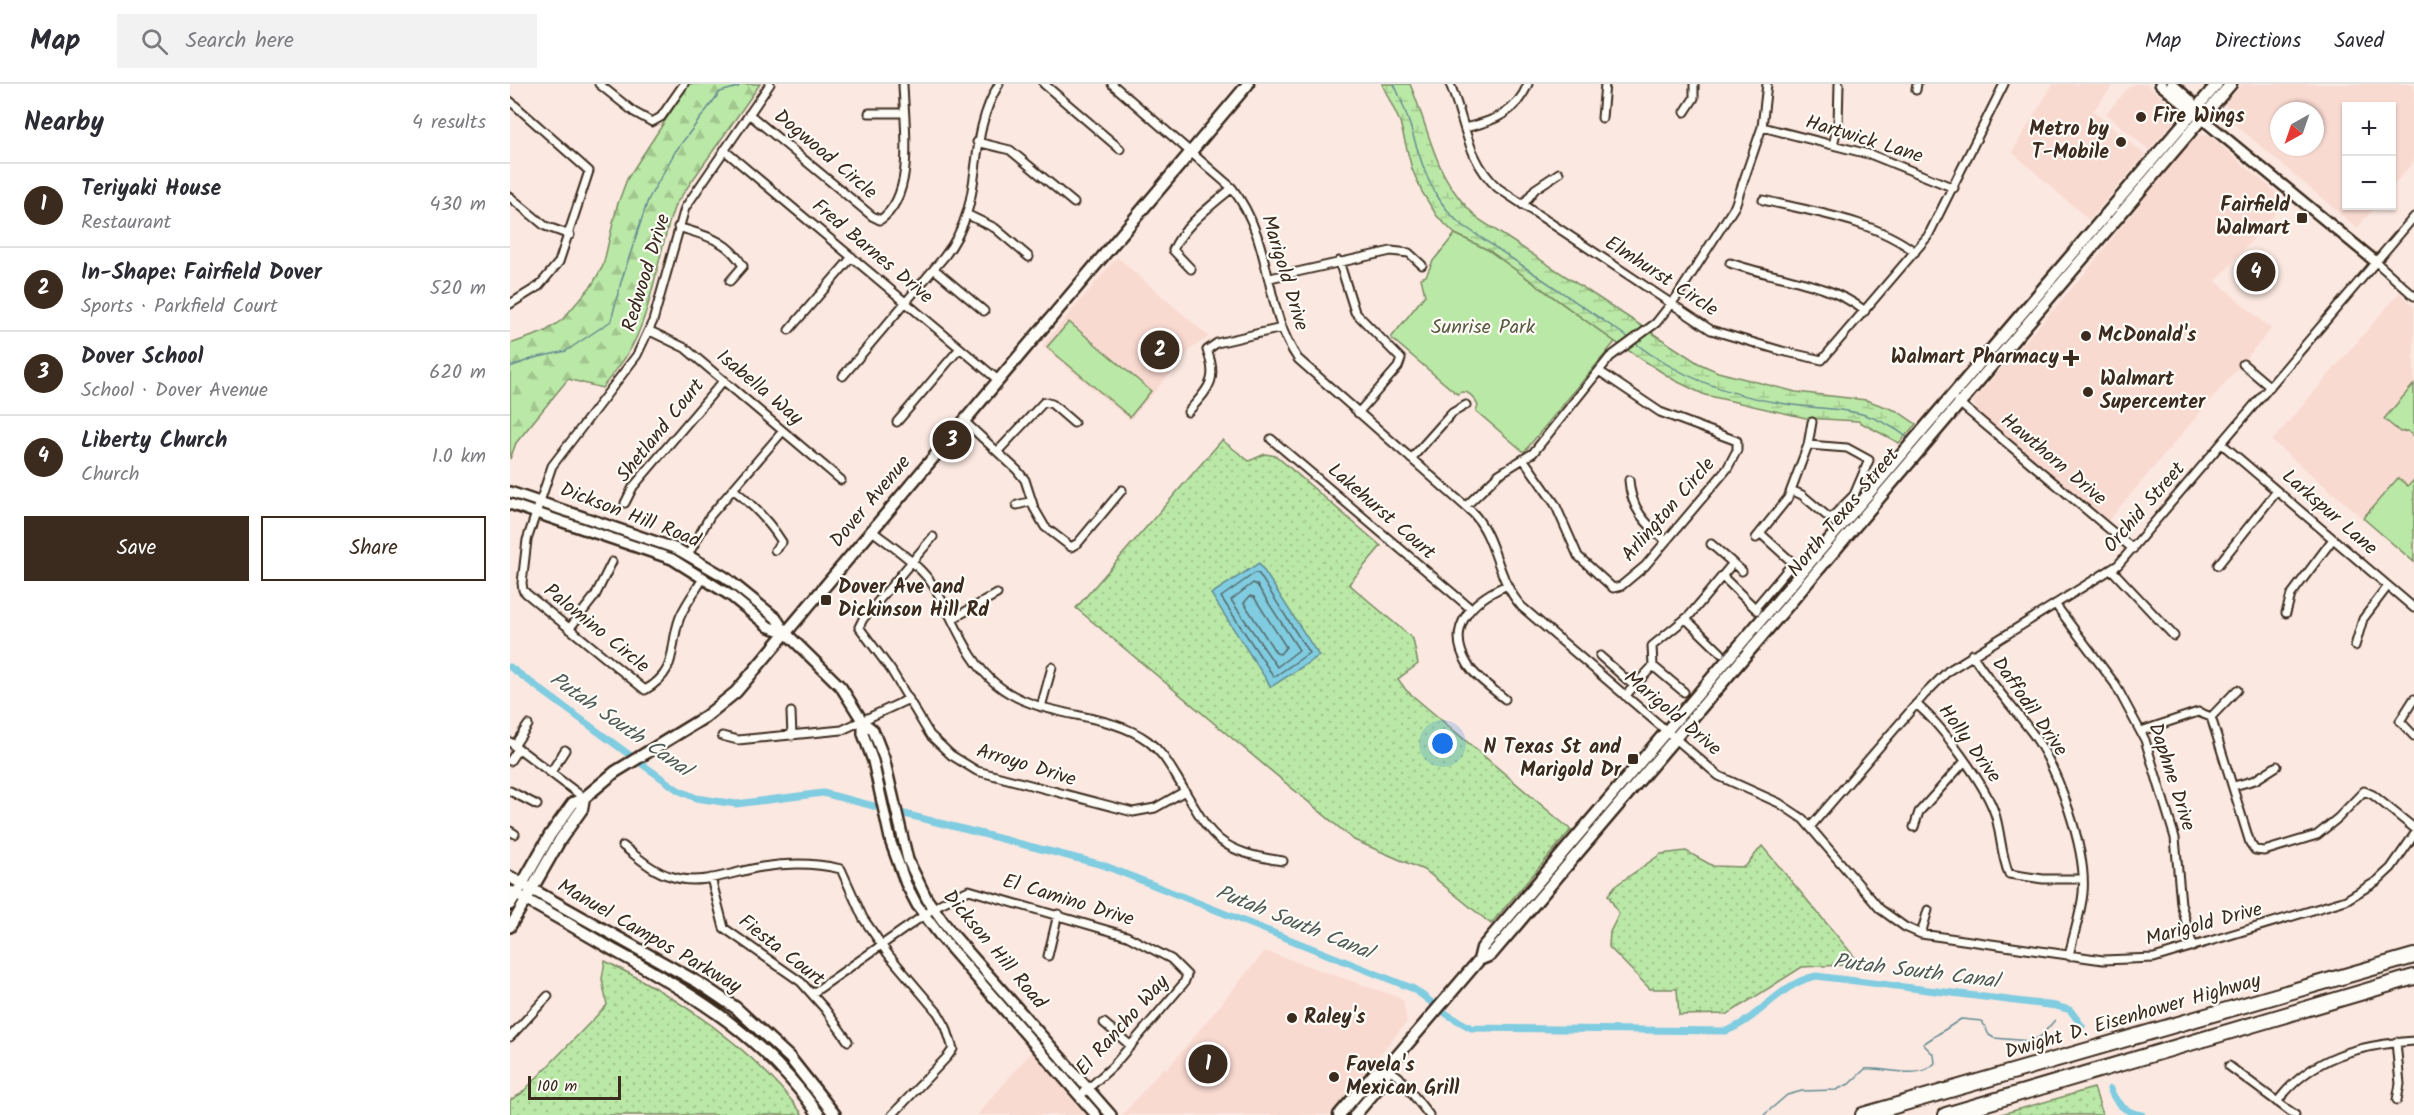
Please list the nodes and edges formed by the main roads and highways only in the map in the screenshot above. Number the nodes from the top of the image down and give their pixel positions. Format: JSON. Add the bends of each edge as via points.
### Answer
{"nodes":[{"id":1,"x":1248,"y":84,"type":"edge"},
{"id":2,"x":2217,"y":84,"type":"edge"},
{"id":3,"x":2231,"y":84,"type":"edge"},
{"id":4,"x":2199,"y":113,"type":"junction"},
{"id":5,"x":510,"y":877,"type":"edge"},
{"id":6,"x":527,"y":887,"type":"junction"},
{"id":7,"x":517,"y":895,"type":"edge"},
{"id":8,"x":2414,"y":956,"type":"edge"},
{"id":9,"x":1479,"y":960,"type":"junction"},
{"id":10,"x":2414,"y":977,"type":"edge"},
{"id":11,"x":1387,"y":1068,"type":"junction"},
{"id":12,"x":819,"y":1115,"type":"edge"},
{"id":13,"x":835,"y":1115,"type":"edge"},
{"id":14,"x":1339,"y":1115,"type":"edge"},
{"id":15,"x":1355,"y":1115,"type":"edge"},
{"id":16,"x":1863,"y":1115,"type":"edge"},
{"id":17,"x":1946,"y":1115,"type":"edge"}],
"edges":[{"from":1,"to":6,"type":"main road","name":"Dover Avenue","via":[[725,702],[573,803],[560,819]]},
{"from":2,"to":4,"type":"main road","name":"North Texas Street"},
{"from":3,"to":4,"type":"main road","name":"North Texas Street"},
{"from":4,"to":9,"type":"main road","name":"North Texas Street","via":[[1951,397],[1482,948]]},
{"from":4,"to":9,"type":"main road","name":"North Texas Street","via":[[1960,405],[1491,955]]},
{"from":5,"to":6,"type":"main road","name":"Manuel Campos Parkway"},
{"from":6,"to":7,"type":"main road","name":"Dover Avenue"},
{"from":6,"to":13,"type":"main road","name":"Manuel Campos Parkway","via":[[699,983],[736,1008],[790,1058]]},
{"from":7,"to":12,"type":"main road","name":"Manuel Campos Parkway","via":[[692,994],[728,1019],[780,1066]]},
{"from":8,"to":16,"type":"highway","name":"Dwight D. Eisenhower Highway"},
{"from":9,"to":11,"type":"main road","name":"North Texas Street"},
{"from":10,"to":17,"type":"highway","name":"Dwight D. Eisenhower Highway"},
{"from":11,"to":14,"type":"main road","name":"North Texas Street","via":[[1375,1073]]},
{"from":11,"to":15,"type":"main road","name":"North Texas Street","via":[[1384,1081]]}]}
